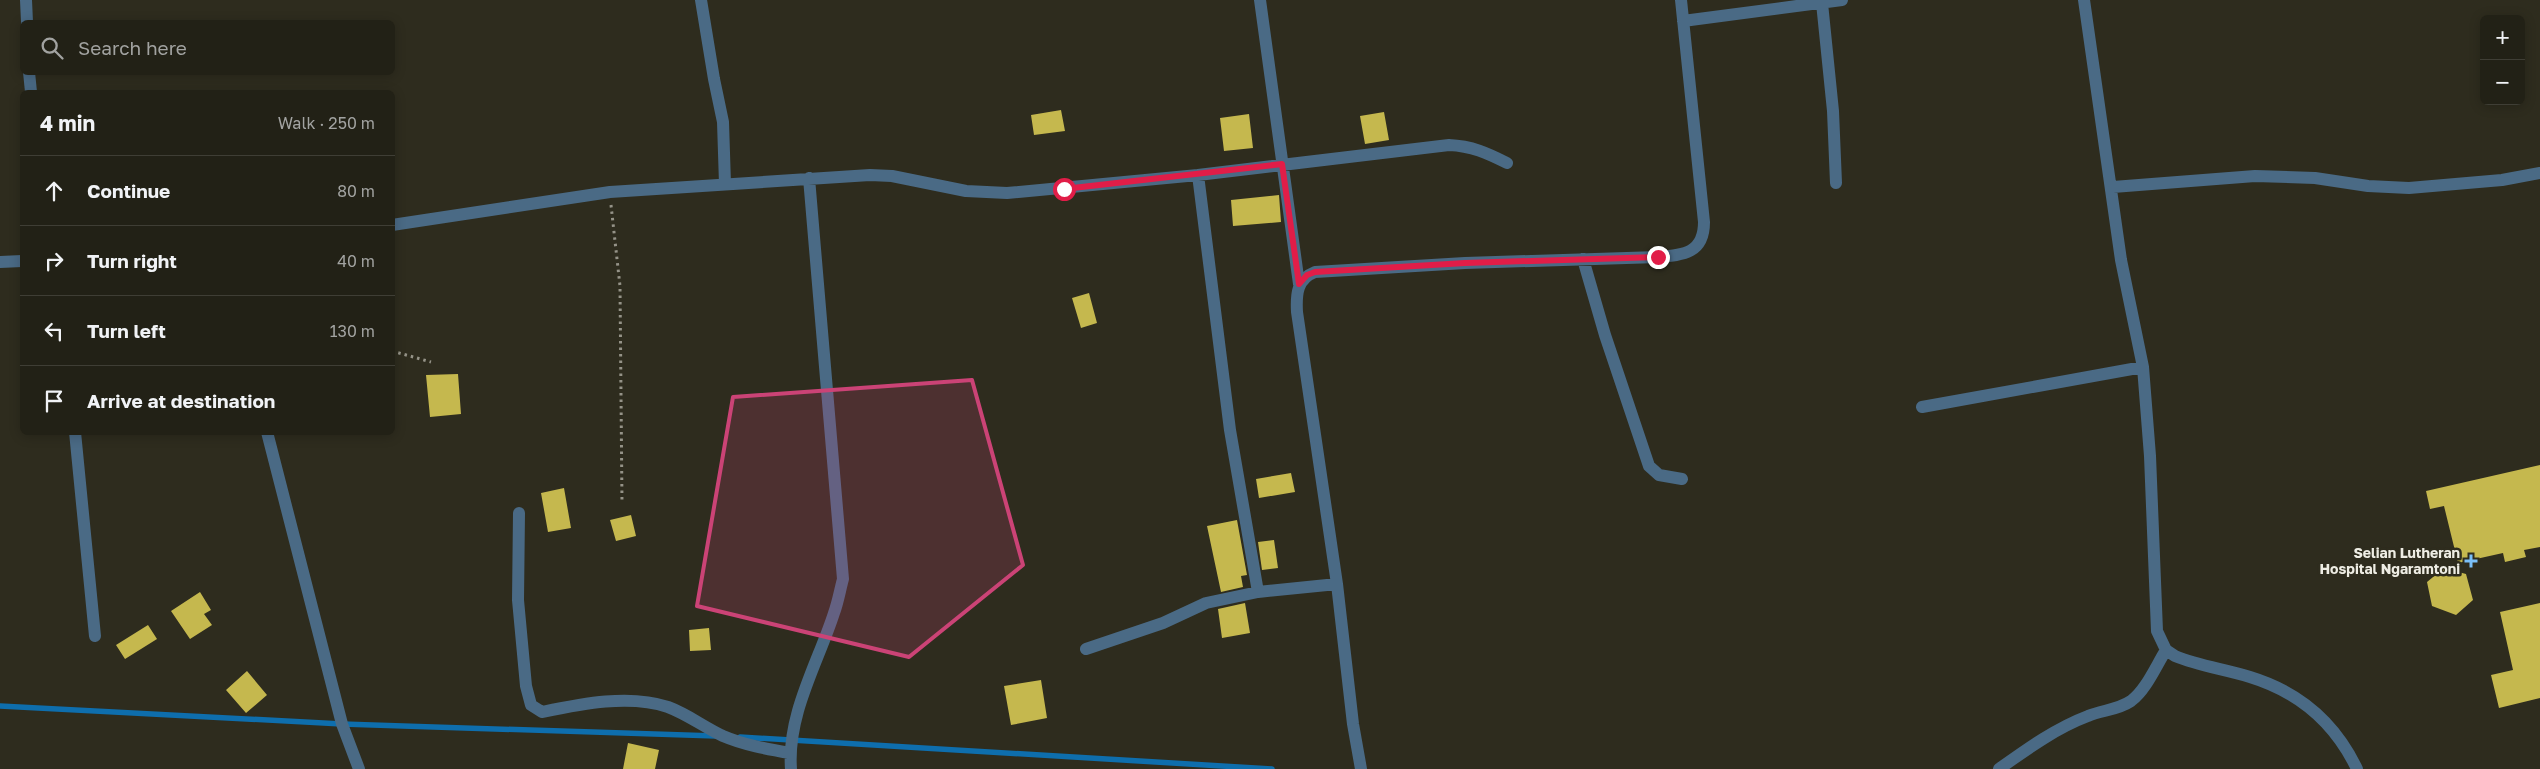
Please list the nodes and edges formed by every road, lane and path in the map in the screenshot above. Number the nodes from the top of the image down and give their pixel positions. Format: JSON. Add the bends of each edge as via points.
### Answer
{"nodes":[{"id":1,"x":26,"y":0,"type":"edge"},
{"id":2,"x":701,"y":0,"type":"edge"},
{"id":3,"x":1260,"y":0,"type":"edge"},
{"id":4,"x":1681,"y":0,"type":"edge"},
{"id":5,"x":1842,"y":0,"type":"edge"},
{"id":6,"x":2084,"y":0,"type":"edge"},
{"id":7,"x":1822,"y":3,"type":"junction"},
{"id":8,"x":27,"y":20,"type":"edge"},
{"id":9,"x":1683,"y":21,"type":"junction"},
{"id":10,"x":29,"y":75,"type":"edge"},
{"id":11,"x":31,"y":90,"type":"edge"},
{"id":12,"x":1507,"y":163,"type":"dead end"},
{"id":13,"x":1282,"y":164,"type":"junction"},
{"id":14,"x":2540,"y":173,"type":"edge"},
{"id":15,"x":1198,"y":175,"type":"junction"},
{"id":16,"x":809,"y":178,"type":"junction"},
{"id":17,"x":1836,"y":183,"type":"dead end"},
{"id":18,"x":725,"y":184,"type":"junction"},
{"id":19,"x":2112,"y":187,"type":"junction"},
{"id":20,"x":610,"y":192,"type":"junction"},
{"id":21,"x":395,"y":225,"type":"edge"},
{"id":22,"x":1583,"y":259,"type":"junction"},
{"id":23,"x":20,"y":261,"type":"edge"},
{"id":24,"x":0,"y":262,"type":"edge"},
{"id":25,"x":1299,"y":284,"type":"junction"},
{"id":26,"x":395,"y":352,"type":"edge"},
{"id":27,"x":431,"y":362,"type":"dead end"},
{"id":28,"x":2143,"y":368,"type":"junction"},
{"id":29,"x":1922,"y":407,"type":"dead end"},
{"id":30,"x":75,"y":435,"type":"edge"},
{"id":31,"x":268,"y":435,"type":"edge"},
{"id":32,"x":1682,"y":479,"type":"dead end"},
{"id":33,"x":622,"y":503,"type":"dead end"},
{"id":34,"x":519,"y":513,"type":"dead end"},
{"id":35,"x":1337,"y":584,"type":"junction"},
{"id":36,"x":1258,"y":592,"type":"junction"},
{"id":37,"x":95,"y":636,"type":"dead end"},
{"id":38,"x":1086,"y":650,"type":"dead end"},
{"id":39,"x":2166,"y":650,"type":"junction"},
{"id":40,"x":790,"y":753,"type":"junction"},
{"id":41,"x":359,"y":769,"type":"edge"},
{"id":42,"x":791,"y":769,"type":"edge"},
{"id":43,"x":1361,"y":769,"type":"edge"},
{"id":44,"x":2000,"y":769,"type":"edge"},
{"id":45,"x":2357,"y":769,"type":"edge"}],
"edges":[{"from":1,"to":8,"type":"street"},
{"from":2,"to":18,"type":"street","via":[[723,122]]},
{"from":3,"to":13,"type":"street"},
{"from":4,"to":9,"type":"street"},
{"from":5,"to":7,"type":"street"},
{"from":6,"to":19,"type":"street"},
{"from":7,"to":9,"type":"street"},
{"from":7,"to":17,"type":"street","via":[[1833,111]]},
{"from":9,"to":22,"type":"street","via":[[1702,194],[1704,231],[1700,241],[1682,255]]},
{"from":10,"to":11,"type":"street"},
{"from":12,"to":13,"type":"street","via":[[1480,149],[1449,145]]},
{"from":13,"to":15,"type":"street"},
{"from":13,"to":25,"type":"street"},
{"from":14,"to":19,"type":"street","via":[[2502,180],[2409,188],[2315,178],[2255,176]]},
{"from":15,"to":16,"type":"street","via":[[1007,193],[966,191],[892,176]]},
{"from":15,"to":36,"type":"street","via":[[1230,430]]},
{"from":16,"to":18,"type":"street"},
{"from":16,"to":40,"type":"street","via":[[842,579],[834,613],[804,695]]},
{"from":18,"to":20,"type":"street"},
{"from":19,"to":28,"type":"street","via":[[2121,260]]},
{"from":20,"to":21,"type":"street"},
{"from":20,"to":33,"type":"path","via":[[620,286]]},
{"from":22,"to":25,"type":"street","via":[[1315,272]]},
{"from":22,"to":32,"type":"street","via":[[1649,466],[1659,475]]},
{"from":23,"to":24,"type":"street"},
{"from":25,"to":35,"type":"street","via":[[1297,312]]},
{"from":26,"to":27,"type":"path"},
{"from":28,"to":29,"type":"street"},
{"from":28,"to":39,"type":"street","via":[[2157,631]]},
{"from":30,"to":37,"type":"street"},
{"from":31,"to":41,"type":"street","via":[[342,724]]},
{"from":34,"to":40,"type":"street","via":[[518,600],[526,686],[531,705],[536,710],[542,712],[580,704],[628,702],[667,707],[723,736],[758,748]]},
{"from":35,"to":36,"type":"street"},
{"from":35,"to":43,"type":"street"},
{"from":36,"to":38,"type":"street","via":[[1206,603],[1164,623]]},
{"from":39,"to":44,"type":"street","via":[[2132,700],[2061,728]]},
{"from":39,"to":45,"type":"street","via":[[2187,661],[2250,677],[2281,689],[2311,708],[2336,732]]},
{"from":40,"to":42,"type":"street"}]}
